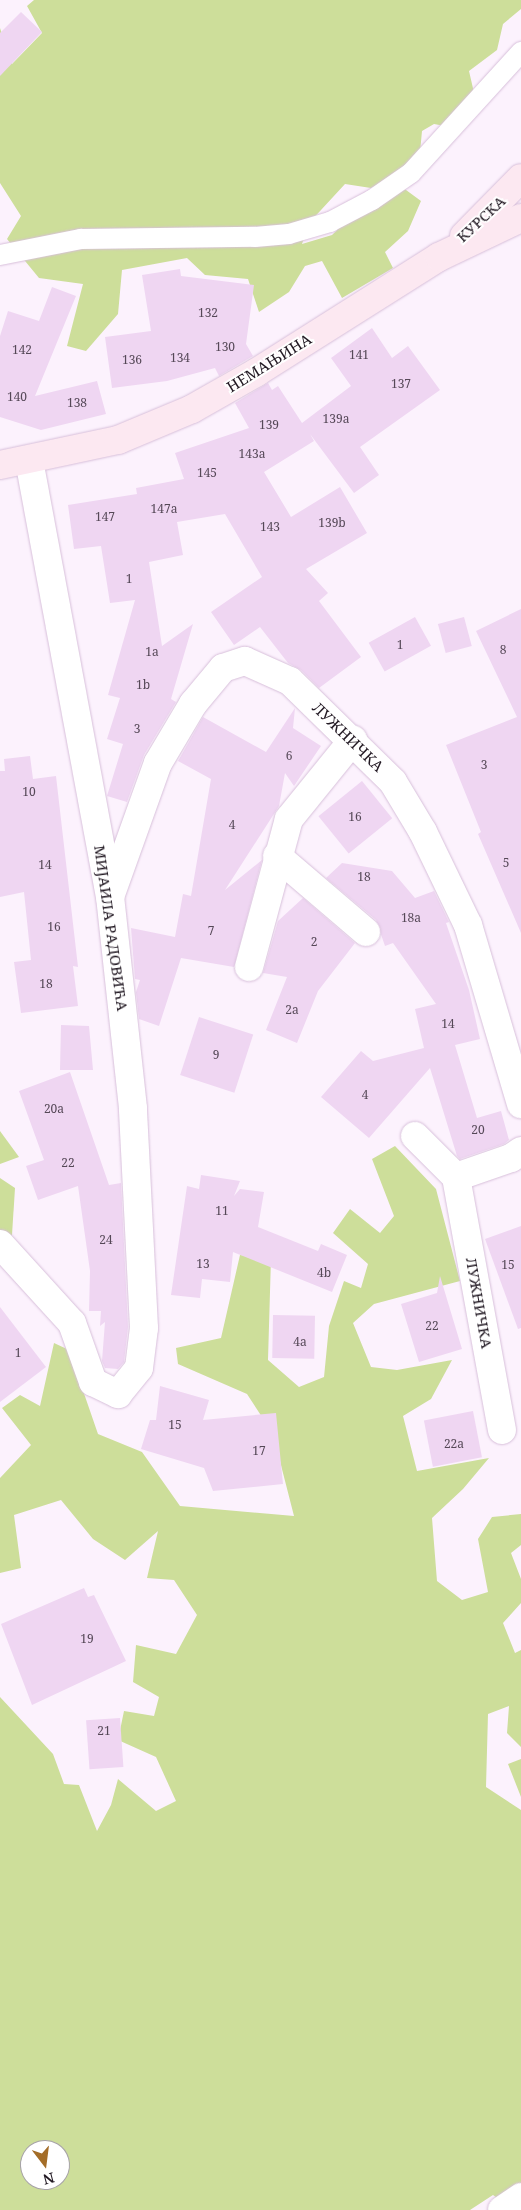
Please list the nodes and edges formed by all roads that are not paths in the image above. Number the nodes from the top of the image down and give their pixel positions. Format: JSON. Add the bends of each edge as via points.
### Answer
{"nodes":[{"id":1,"x":521,"y":52,"type":"edge"},
{"id":2,"x":521,"y":178,"type":"edge"},
{"id":3,"x":521,"y":218,"type":"edge"},
{"id":4,"x":0,"y":255,"type":"edge"},
{"id":5,"x":439,"y":257,"type":"junction"},
{"id":6,"x":29,"y":460,"type":"junction"},
{"id":7,"x":0,"y":466,"type":"edge"},
{"id":8,"x":352,"y":740,"type":"junction"},
{"id":9,"x":277,"y":856,"type":"junction"},
{"id":10,"x":110,"y":898,"type":"junction"},
{"id":11,"x":366,"y":932,"type":"dead end"},
{"id":12,"x":248,"y":967,"type":"dead end"},
{"id":13,"x":521,"y":1104,"type":"edge"},
{"id":14,"x":415,"y":1136,"type":"dead end"},
{"id":15,"x":521,"y":1151,"type":"edge"},
{"id":16,"x":456,"y":1176,"type":"junction"},
{"id":17,"x":0,"y":1244,"type":"edge"},
{"id":18,"x":502,"y":1430,"type":"dead end"},
{"id":19,"x":521,"y":2197,"type":"edge"},
{"id":20,"x":502,"y":2210,"type":"edge"}],
"edges":[{"from":1,"to":4,"type":"lane","via":[[411,172],[372,200],[330,222],[289,234],[81,239]]},
{"from":2,"to":5,"type":"main road","name":"КУРСКА","via":[[497,206]]},
{"from":3,"to":5,"type":"main road","name":"НЕМАЊИНА"},
{"from":5,"to":6,"type":"main road","name":"НЕМАЊИНА","via":[[257,372],[192,409],[118,440]]},
{"from":6,"to":7,"type":"main road","name":"НЕМАЊИНА"},
{"from":6,"to":10,"type":"street","name":"МИЈАИЛА РАДОВИЋА"},
{"from":8,"to":9,"type":"street","via":[[289,819]]},
{"from":8,"to":10,"type":"street","name":"ЛУЖНИЧКА","via":[[290,681],[246,661],[223,668],[193,704],[158,763]]},
{"from":8,"to":13,"type":"street","name":"ЛУЖНИЧКА","via":[[393,782],[447,879],[468,925]]},
{"from":9,"to":11,"type":"street"},
{"from":9,"to":12,"type":"street"},
{"from":10,"to":17,"type":"street","name":"МИЈАИЛА РАДОВИЋА","via":[[133,1108],[144,1328],[139,1368],[118,1394],[92,1382],[72,1324]]},
{"from":14,"to":16,"type":"street"},
{"from":15,"to":16,"type":"street","via":[[511,1158]]},
{"from":16,"to":18,"type":"street","name":"ЛУЖНИЧКА"},
{"from":19,"to":20,"type":"street"}]}
